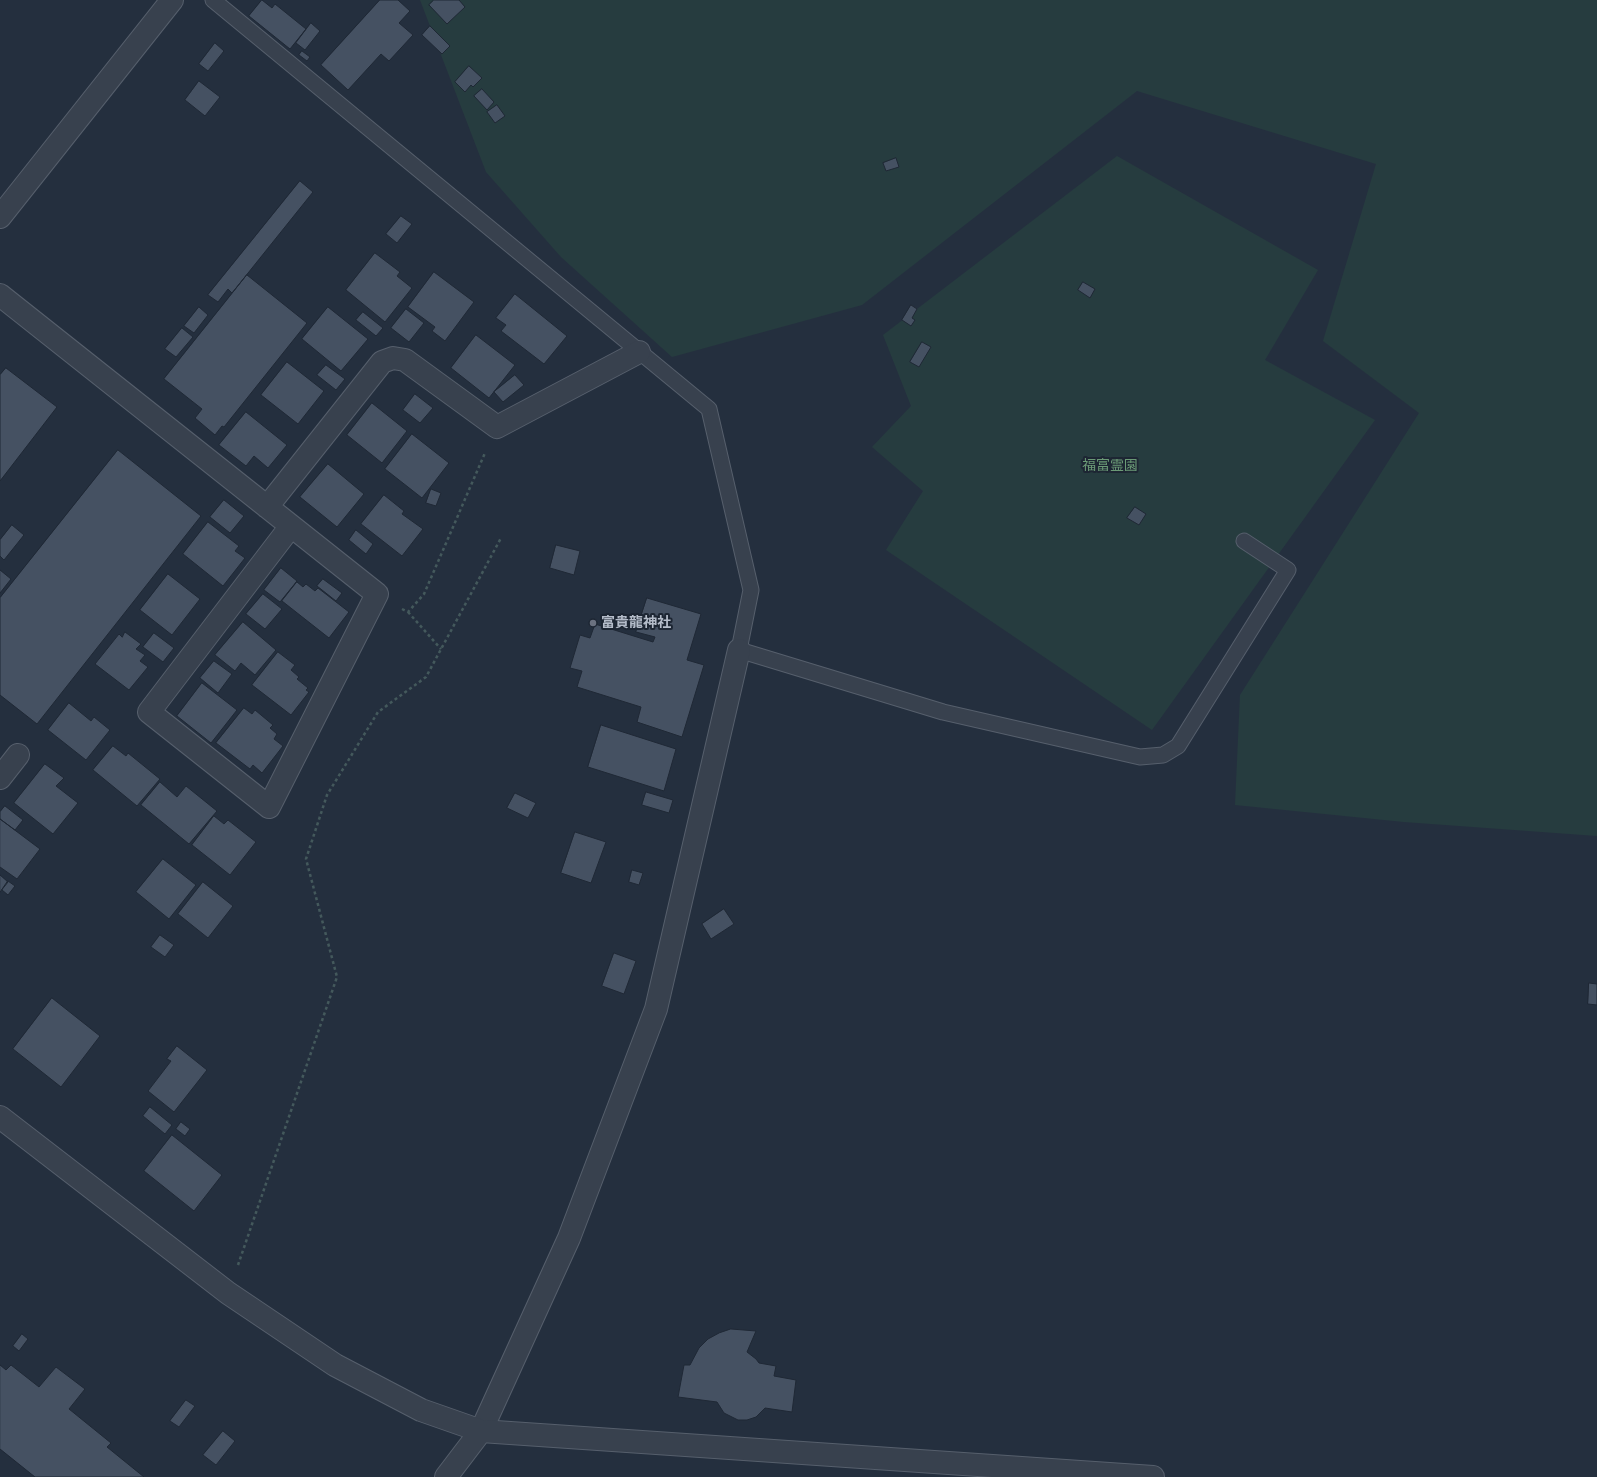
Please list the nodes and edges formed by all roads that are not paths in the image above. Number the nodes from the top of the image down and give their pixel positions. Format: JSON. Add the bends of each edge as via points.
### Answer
{"nodes":[{"id":1,"x":172,"y":0,"type":"edge"},
{"id":2,"x":213,"y":0,"type":"edge"},
{"id":3,"x":0,"y":217,"type":"edge"},
{"id":4,"x":0,"y":295,"type":"edge"},
{"id":5,"x":639,"y":352,"type":"junction"},
{"id":6,"x":267,"y":507,"type":"junction"},
{"id":7,"x":291,"y":526,"type":"junction"},
{"id":8,"x":1244,"y":541,"type":"dead end"},
{"id":9,"x":739,"y":650,"type":"junction"},
{"id":10,"x":18,"y":755,"type":"dead end"},
{"id":11,"x":0,"y":778,"type":"edge"},
{"id":12,"x":0,"y":1117,"type":"edge"},
{"id":13,"x":481,"y":1431,"type":"junction"},
{"id":14,"x":446,"y":1477,"type":"edge"},
{"id":15,"x":1153,"y":1477,"type":"edge"}],
"edges":[{"from":1,"to":3,"type":"street"},
{"from":2,"to":5,"type":"lane"},
{"from":4,"to":6,"type":"street"},
{"from":5,"to":6,"type":"street","via":[[497,426],[405,360],[393,358],[382,362]]},
{"from":5,"to":9,"type":"lane","via":[[709,409],[751,590]]},
{"from":6,"to":7,"type":"street"},
{"from":7,"to":7,"type":"street","via":[[148,712],[270,807],[377,594]]},
{"from":8,"to":9,"type":"lane","via":[[1288,570],[1178,746],[1163,755],[1140,757],[943,712]]},
{"from":9,"to":13,"type":"street","via":[[656,1009],[569,1238]]},
{"from":10,"to":11,"type":"street"},
{"from":12,"to":13,"type":"street","via":[[228,1294],[335,1365],[421,1410]]},
{"from":13,"to":14,"type":"street"},
{"from":13,"to":15,"type":"street"}]}
